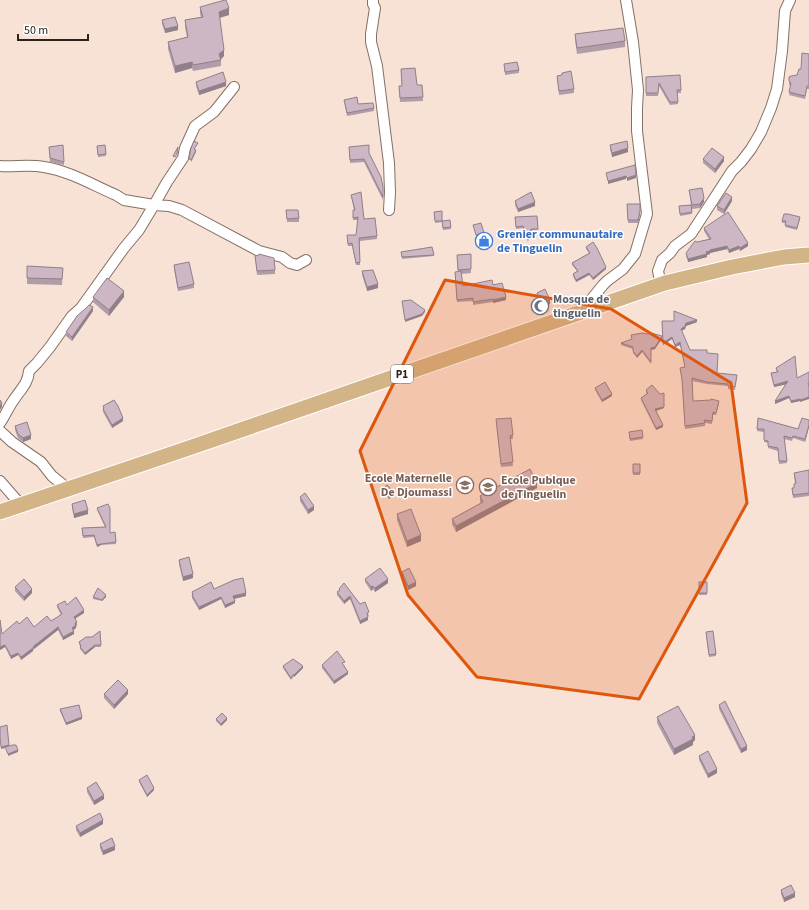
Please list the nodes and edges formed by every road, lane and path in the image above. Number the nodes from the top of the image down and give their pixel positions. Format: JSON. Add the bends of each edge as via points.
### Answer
{"nodes":[{"id":1,"x":373,"y":0,"type":"edge"},
{"id":2,"x":626,"y":0,"type":"edge"},
{"id":3,"x":790,"y":0,"type":"edge"},
{"id":4,"x":234,"y":87,"type":"dead end"},
{"id":5,"x":0,"y":166,"type":"edge"},
{"id":6,"x":154,"y":205,"type":"junction"},
{"id":7,"x":389,"y":210,"type":"dead end"},
{"id":8,"x":809,"y":255,"type":"edge"},
{"id":9,"x":306,"y":260,"type":"dead end"},
{"id":10,"x":661,"y":285,"type":"junction"},
{"id":11,"x":584,"y":311,"type":"junction"},
{"id":12,"x":0,"y":423,"type":"edge"},
{"id":13,"x":0,"y":431,"type":"edge"},
{"id":14,"x":0,"y":481,"type":"edge"},
{"id":15,"x":68,"y":489,"type":"junction"},
{"id":16,"x":21,"y":505,"type":"junction"},
{"id":17,"x":0,"y":512,"type":"edge"}],
"edges":[{"from":1,"to":7,"type":"street","via":[[375,8],[371,34],[389,163]]},
{"from":2,"to":11,"type":"street","via":[[638,90],[637,131],[647,214],[635,254],[624,269],[603,285]]},
{"from":3,"to":10,"type":"street","via":[[785,11],[777,89],[771,108],[751,149],[732,171],[691,234],[662,260],[658,271]]},
{"from":4,"to":6,"type":"street","via":[[214,112],[195,126],[183,158]]},
{"from":5,"to":6,"type":"street","via":[[44,167],[62,172],[124,200]]},
{"from":6,"to":9,"type":"street","via":[[182,210],[259,251],[282,257],[290,263],[297,265]]},
{"from":6,"to":12,"type":"street","via":[[81,308],[29,371],[24,386]]},
{"from":8,"to":10,"type":"main road","number":"P1","via":[[740,265]]},
{"from":10,"to":11,"type":"main road","number":"P1"},
{"from":11,"to":15,"type":"main road","number":"P1"},
{"from":13,"to":15,"type":"street","via":[[41,462],[52,476]]},
{"from":14,"to":16,"type":"street"},
{"from":15,"to":16,"type":"main road","number":"P1"},
{"from":16,"to":17,"type":"main road","number":"P1"}]}
